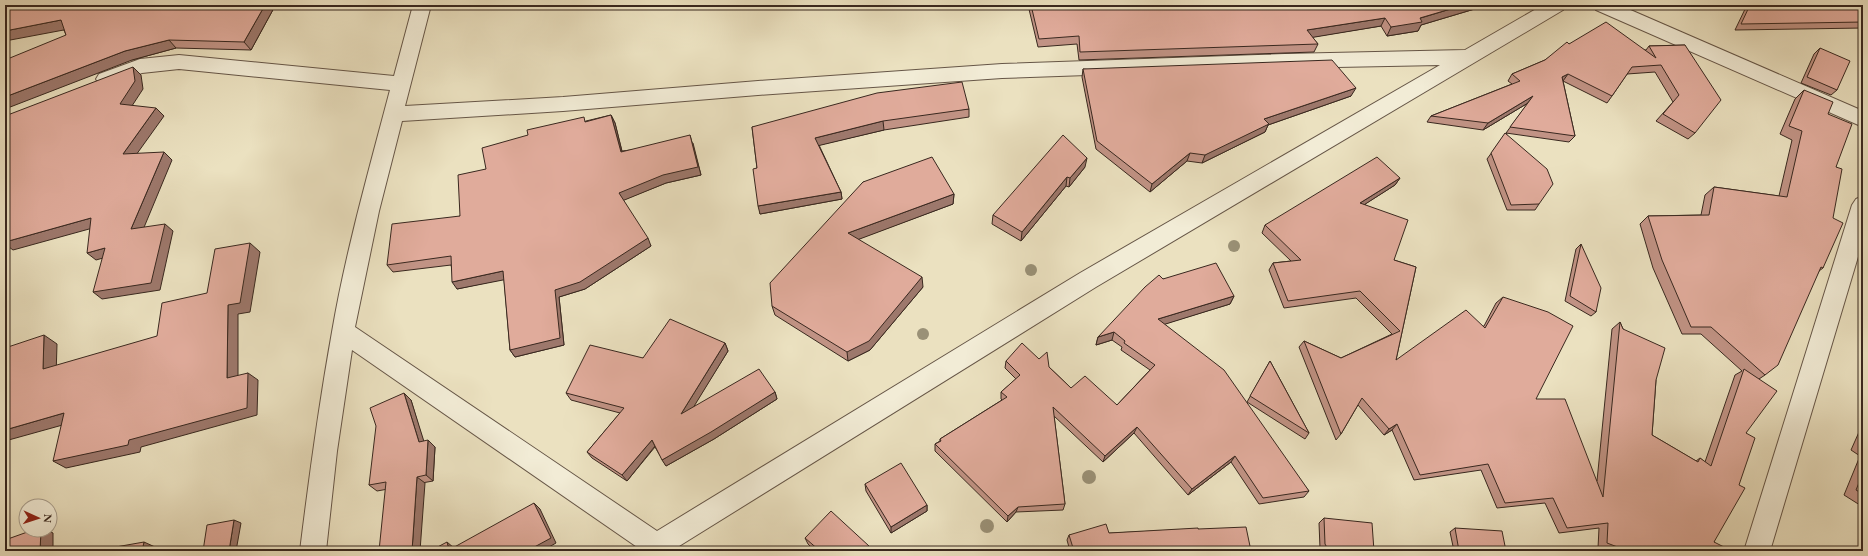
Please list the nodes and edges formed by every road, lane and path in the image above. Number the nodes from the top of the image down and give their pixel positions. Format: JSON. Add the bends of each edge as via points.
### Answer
{"nodes":[{"id":1,"x":422,"y":5,"type":"edge"},
{"id":2,"x":1557,"y":5,"type":"edge"},
{"id":3,"x":1602,"y":5,"type":"edge"},
{"id":4,"x":1468,"y":57,"type":"junction"},
{"id":5,"x":92,"y":84,"type":"edge"},
{"id":6,"x":402,"y":84,"type":"junction"},
{"id":7,"x":393,"y":114,"type":"junction"},
{"id":8,"x":1863,"y":119,"type":"edge"},
{"id":9,"x":1863,"y":205,"type":"edge"},
{"id":10,"x":343,"y":330,"type":"junction"},
{"id":11,"x":656,"y":549,"type":"edge"},
{"id":12,"x":313,"y":551,"type":"edge"},
{"id":13,"x":1757,"y":551,"type":"edge"}],
"edges":[{"from":1,"to":6,"type":"street"},
{"from":2,"to":4,"type":"street"},
{"from":3,"to":8,"type":"street"},
{"from":4,"to":7,"type":"street","via":[[1002,71]]},
{"from":4,"to":11,"type":"street","via":[[1088,280]]},
{"from":5,"to":6,"type":"street","via":[[140,66],[179,62]]},
{"from":6,"to":7,"type":"street"},
{"from":7,"to":10,"type":"street","via":[[368,211]]},
{"from":9,"to":13,"type":"street"},
{"from":10,"to":11,"type":"street"},
{"from":10,"to":12,"type":"street"}]}
